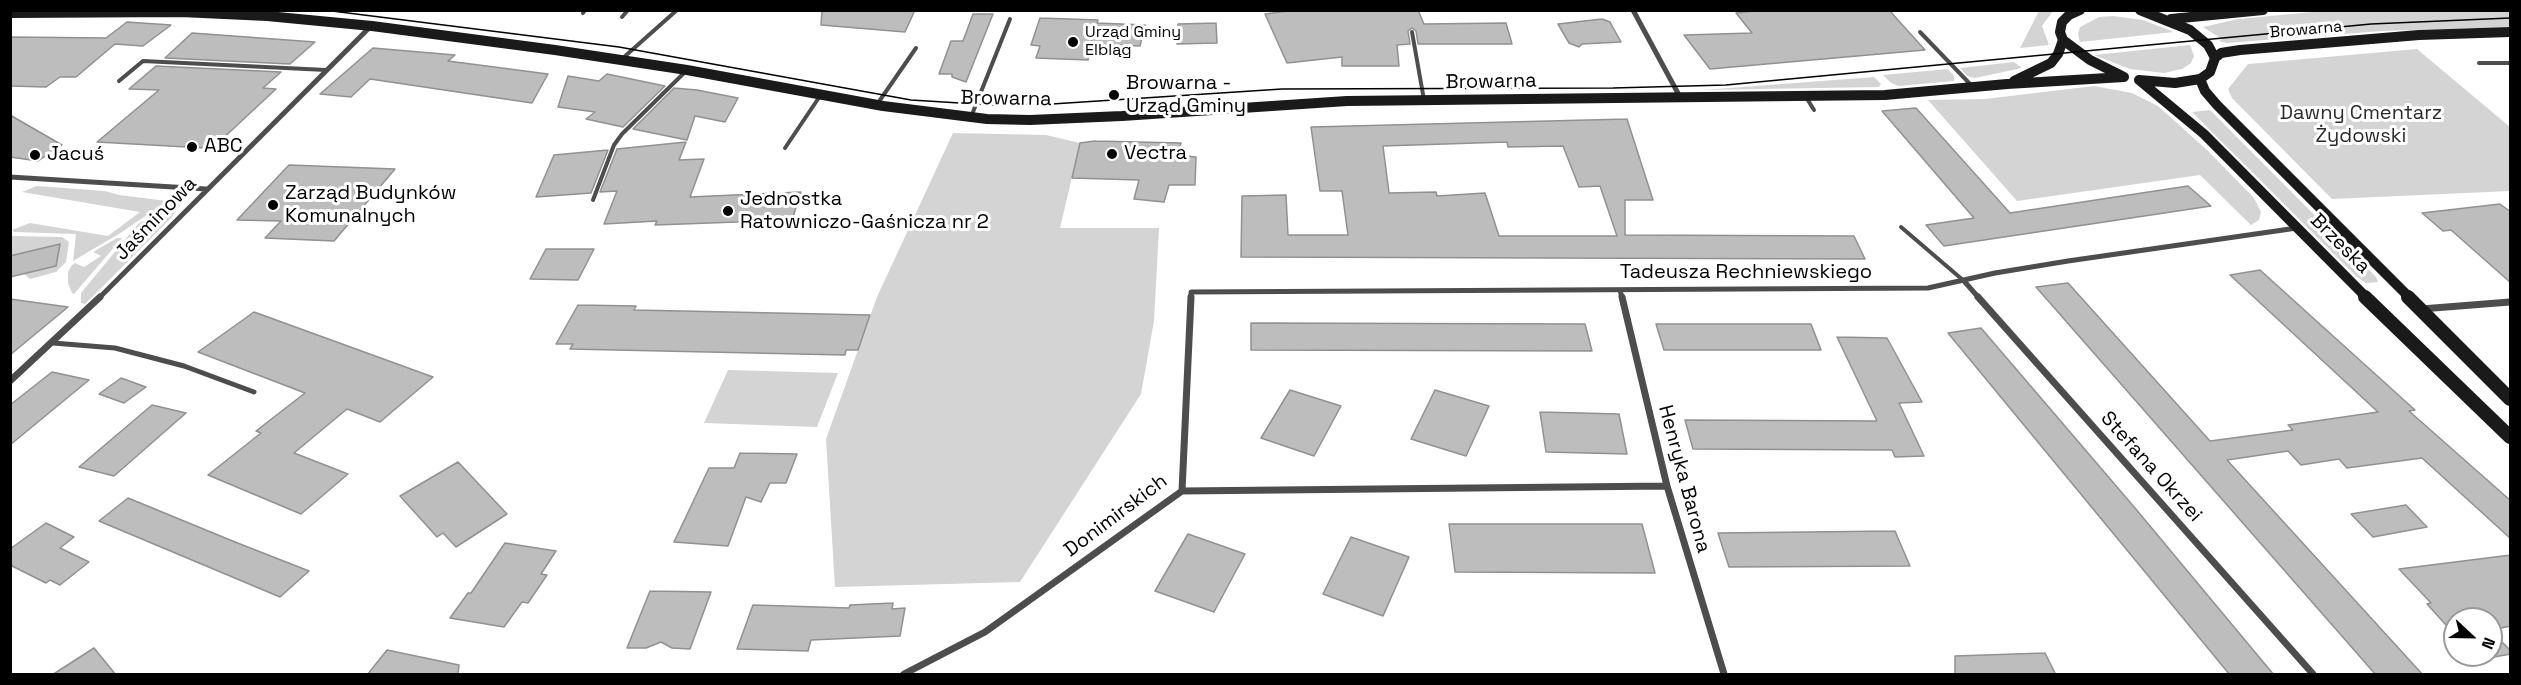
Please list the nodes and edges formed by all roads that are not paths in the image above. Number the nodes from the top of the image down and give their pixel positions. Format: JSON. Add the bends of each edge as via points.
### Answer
{"nodes":[{"id":1,"x":628,"y":10,"type":"edge"},
{"id":2,"x":677,"y":10,"type":"edge"},
{"id":3,"x":1633,"y":10,"type":"edge"},
{"id":4,"x":2140,"y":10,"type":"edge"},
{"id":5,"x":2263,"y":10,"type":"edge"},
{"id":6,"x":182,"y":11,"type":"edge"},
{"id":7,"x":2076,"y":11,"type":"edge"},
{"id":8,"x":10,"y":13,"type":"edge"},
{"id":9,"x":622,"y":17,"type":"dead end"},
{"id":10,"x":1010,"y":19,"type":"dead end"},
{"id":11,"x":2167,"y":19,"type":"junction"},
{"id":12,"x":372,"y":26,"type":"junction"},
{"id":13,"x":1412,"y":32,"type":"dead end"},
{"id":14,"x":1920,"y":32,"type":"dead end"},
{"id":15,"x":2511,"y":32,"type":"edge"},
{"id":16,"x":2063,"y":40,"type":"junction"},
{"id":17,"x":916,"y":48,"type":"dead end"},
{"id":18,"x":2215,"y":58,"type":"junction"},
{"id":19,"x":621,"y":60,"type":"junction"},
{"id":20,"x":2479,"y":63,"type":"dead end"},
{"id":21,"x":2511,"y":63,"type":"edge"},
{"id":22,"x":326,"y":70,"type":"junction"},
{"id":23,"x":687,"y":70,"type":"junction"},
{"id":24,"x":2124,"y":76,"type":"junction"},
{"id":25,"x":2200,"y":79,"type":"junction"},
{"id":26,"x":2139,"y":80,"type":"junction"},
{"id":27,"x":119,"y":81,"type":"dead end"},
{"id":28,"x":2007,"y":84,"type":"junction"},
{"id":29,"x":1973,"y":87,"type":"junction"},
{"id":30,"x":820,"y":96,"type":"junction"},
{"id":31,"x":1806,"y":97,"type":"junction"},
{"id":32,"x":1681,"y":98,"type":"junction"},
{"id":33,"x":1424,"y":100,"type":"junction"},
{"id":34,"x":877,"y":105,"type":"junction"},
{"id":35,"x":1814,"y":110,"type":"dead end"},
{"id":36,"x":971,"y":117,"type":"junction"},
{"id":37,"x":785,"y":148,"type":"dead end"},
{"id":38,"x":10,"y":177,"type":"edge"},
{"id":39,"x":206,"y":189,"type":"junction"},
{"id":40,"x":593,"y":200,"type":"dead end"},
{"id":41,"x":1901,"y":227,"type":"dead end"},
{"id":42,"x":2297,"y":228,"type":"junction"},
{"id":43,"x":1964,"y":281,"type":"junction"},
{"id":44,"x":1620,"y":290,"type":"junction"},
{"id":45,"x":1191,"y":292,"type":"joint"},
{"id":46,"x":2511,"y":302,"type":"edge"},
{"id":47,"x":2421,"y":309,"type":"junction"},
{"id":48,"x":53,"y":343,"type":"junction"},
{"id":49,"x":10,"y":381,"type":"edge"},
{"id":50,"x":254,"y":392,"type":"dead end"},
{"id":51,"x":2511,"y":399,"type":"edge"},
{"id":52,"x":2511,"y":437,"type":"edge"},
{"id":53,"x":1667,"y":486,"type":"junction"},
{"id":54,"x":1182,"y":491,"type":"junction"},
{"id":55,"x":904,"y":675,"type":"edge"},
{"id":56,"x":1724,"y":675,"type":"edge"},
{"id":57,"x":2313,"y":675,"type":"edge"}],
"edges":[{"from":1,"to":9,"type":"lane"},
{"from":2,"to":19,"type":"lane"},
{"from":3,"to":32,"type":"street"},
{"from":4,"to":11,"type":"main road"},
{"from":5,"to":11,"type":"main road","name":"Browarna"},
{"from":6,"to":8,"type":"main road","name":"Browarna"},
{"from":6,"to":12,"type":"main road","name":"Browarna"},
{"from":7,"to":16,"type":"main road","name":"Browarna","via":[[2062,22]]},
{"from":10,"to":36,"type":"lane"},
{"from":11,"to":18,"type":"main road","via":[[2196,34]]},
{"from":12,"to":19,"type":"main road","name":"Browarna"},
{"from":12,"to":22,"type":"street","name":"Jaśminowa"},
{"from":13,"to":33,"type":"lane"},
{"from":14,"to":29,"type":"lane"},
{"from":15,"to":18,"type":"main road","name":"Browarna","via":[[2400,36],[2240,50]]},
{"from":16,"to":24,"type":"main road","via":[[2090,60]]},
{"from":16,"to":28,"type":"main road","name":"Browarna","via":[[2051,63]]},
{"from":17,"to":34,"type":"lane"},
{"from":18,"to":25,"type":"main road","via":[[2210,72]]},
{"from":19,"to":23,"type":"main road","name":"Browarna"},
{"from":20,"to":21,"type":"lane"},
{"from":22,"to":27,"type":"lane","via":[[143,61]]},
{"from":22,"to":39,"type":"street","name":"Jaśminowa"},
{"from":23,"to":30,"type":"main road","name":"Browarna"},
{"from":23,"to":40,"type":"lane","via":[[614,145]]},
{"from":24,"to":26,"type":"main road"},
{"from":24,"to":28,"type":"main road","name":"Browarna"},
{"from":25,"to":26,"type":"main road","via":[[2175,83]]},
{"from":25,"to":47,"type":"main road","name":"Brzeska","via":[[2217,105]]},
{"from":26,"to":42,"type":"main road","name":"Brzeska","via":[[2204,134]]},
{"from":28,"to":29,"type":"main road","name":"Browarna"},
{"from":29,"to":31,"type":"main road","name":"Browarna"},
{"from":30,"to":34,"type":"main road","name":"Browarna"},
{"from":30,"to":37,"type":"lane"},
{"from":31,"to":32,"type":"main road","name":"Browarna"},
{"from":31,"to":35,"type":"lane"},
{"from":32,"to":33,"type":"main road","name":"Browarna"},
{"from":33,"to":36,"type":"main road","name":"Browarna","via":[[1052,119]]},
{"from":34,"to":36,"type":"main road","name":"Browarna"},
{"from":38,"to":39,"type":"street"},
{"from":39,"to":48,"type":"street","name":"Jaśminowa"},
{"from":41,"to":43,"type":"lane"},
{"from":42,"to":43,"type":"street","name":"Tadeusza Rechniewskiego","via":[[2068,261]]},
{"from":42,"to":52,"type":"main road","name":"Brzeska"},
{"from":43,"to":44,"type":"street","name":"Tadeusza Rechniewskiego","via":[[1928,288]]},
{"from":43,"to":57,"type":"street","name":"Stefana Okrzei"},
{"from":44,"to":45,"type":"street","name":"Tadeusza Rechniewskiego"},
{"from":44,"to":53,"type":"street","name":"Henryka Barona"},
{"from":45,"to":54,"type":"street","name":"Donimirskich"},
{"from":46,"to":47,"type":"street"},
{"from":47,"to":51,"type":"main road","name":"Brzeska"},
{"from":48,"to":49,"type":"street","name":"Jaśminowa"},
{"from":48,"to":50,"type":"lane","via":[[115,348],[183,366]]},
{"from":53,"to":54,"type":"street"},
{"from":53,"to":56,"type":"street","name":"Henryka Barona"},
{"from":54,"to":55,"type":"street","name":"Donimirskich","via":[[985,632]]}]}
